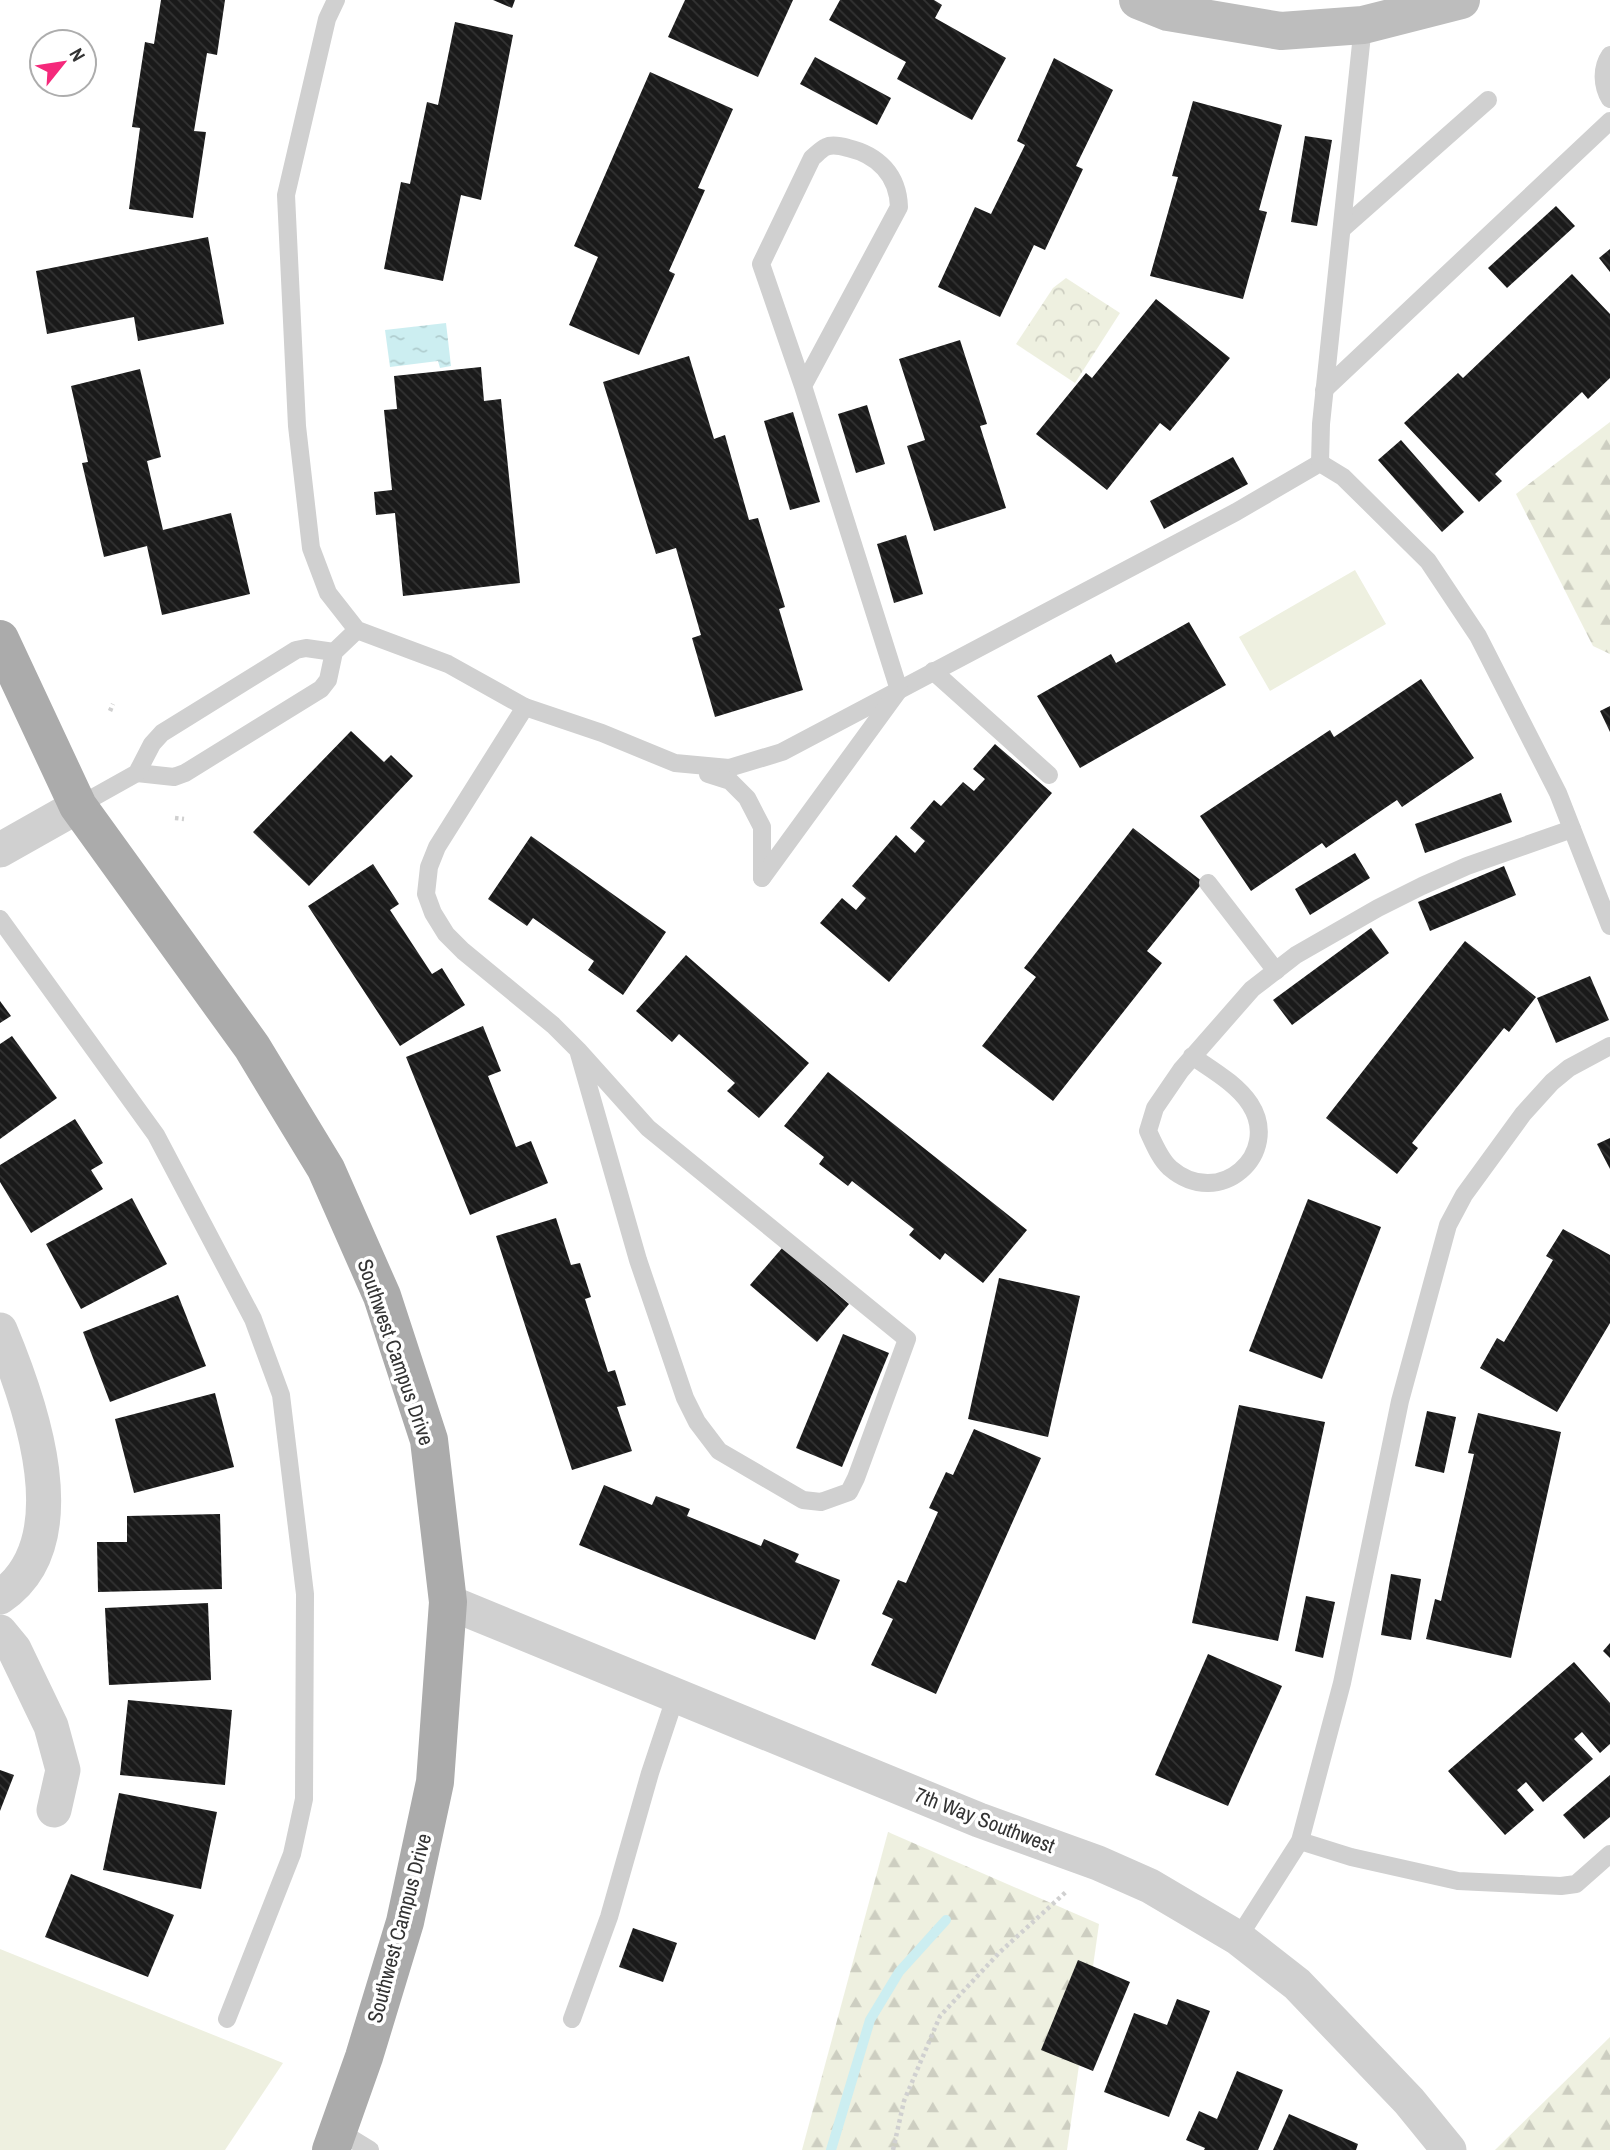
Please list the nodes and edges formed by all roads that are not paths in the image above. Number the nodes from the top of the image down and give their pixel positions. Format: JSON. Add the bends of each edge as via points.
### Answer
{"nodes":[{"id":1,"x":336,"y":0,"type":"edge"},
{"id":2,"x":1138,"y":0,"type":"edge"},
{"id":3,"x":1461,"y":0,"type":"edge"},
{"id":4,"x":1363,"y":26,"type":"junction"},
{"id":5,"x":1610,"y":55,"type":"edge"},
{"id":6,"x":1610,"y":99,"type":"edge"},
{"id":7,"x":1488,"y":100,"type":"dead end"},
{"id":8,"x":1610,"y":121,"type":"edge"},
{"id":9,"x":1342,"y":229,"type":"junction"},
{"id":10,"x":803,"y":386,"type":"junction"},
{"id":11,"x":1324,"y":390,"type":"junction"},
{"id":12,"x":1320,"y":463,"type":"junction"},
{"id":13,"x":357,"y":630,"type":"junction"},
{"id":14,"x":0,"y":639,"type":"edge"},
{"id":15,"x":334,"y":652,"type":"junction"},
{"id":16,"x":933,"y":670,"type":"junction"},
{"id":17,"x":899,"y":690,"type":"junction"},
{"id":18,"x":525,"y":706,"type":"junction"},
{"id":19,"x":674,"y":763,"type":"junction"},
{"id":20,"x":137,"y":773,"type":"junction"},
{"id":21,"x":1049,"y":775,"type":"dead end"},
{"id":22,"x":78,"y":806,"type":"junction"},
{"id":23,"x":1572,"y":829,"type":"junction"},
{"id":24,"x":0,"y":850,"type":"edge"},
{"id":25,"x":1208,"y":883,"type":"dead end"},
{"id":26,"x":1607,"y":906,"type":"edge"},
{"id":27,"x":0,"y":919,"type":"edge"},
{"id":28,"x":1610,"y":926,"type":"edge"},
{"id":29,"x":1276,"y":971,"type":"junction"},
{"id":30,"x":1610,"y":1046,"type":"edge"},
{"id":31,"x":578,"y":1050,"type":"junction"},
{"id":32,"x":1192,"y":1056,"type":"junction"},
{"id":33,"x":0,"y":1330,"type":"edge"},
{"id":34,"x":0,"y":1597,"type":"edge"},
{"id":35,"x":448,"y":1602,"type":"junction"},
{"id":36,"x":0,"y":1632,"type":"edge"},
{"id":37,"x":677,"y":1695,"type":"junction"},
{"id":38,"x":54,"y":1810,"type":"dead end"},
{"id":39,"x":1300,"y":1842,"type":"junction"},
{"id":40,"x":1610,"y":1854,"type":"edge"},
{"id":41,"x":1238,"y":1938,"type":"junction"},
{"id":42,"x":572,"y":2019,"type":"dead end"},
{"id":43,"x":227,"y":2020,"type":"dead end"},
{"id":44,"x":346,"y":2144,"type":"edge"},
{"id":45,"x":1450,"y":2150,"type":"edge"}],
"edges":[{"from":1,"to":13,"type":"lane","via":[[327,19],[286,195],[297,426],[312,548],[328,593]]},
{"from":2,"to":4,"type":"street","via":[[1168,12],[1281,31]]},
{"from":3,"to":4,"type":"street"},
{"from":4,"to":9,"type":"lane"},
{"from":5,"to":6,"type":"lane","via":[[1603,74]]},
{"from":7,"to":9,"type":"lane"},
{"from":8,"to":11,"type":"lane"},
{"from":9,"to":11,"type":"lane"},
{"from":10,"to":10,"type":"lane","via":[[761,264],[812,158],[827,146],[839,146],[861,151],[880,164],[899,192],[899,207]]},
{"from":10,"to":17,"type":"lane"},
{"from":11,"to":12,"type":"lane"},
{"from":12,"to":16,"type":"lane","via":[[1236,512]]},
{"from":12,"to":23,"type":"lane","via":[[1343,477],[1428,561],[1478,636]]},
{"from":13,"to":15,"type":"lane"},
{"from":13,"to":18,"type":"lane","via":[[448,664]]},
{"from":14,"to":22,"type":"main road","name":"Southwest Campus Drive"},
{"from":15,"to":20,"type":"lane","via":[[306,648],[284,657],[162,733]]},
{"from":15,"to":20,"type":"lane","via":[[328,680],[321,689],[185,773],[174,777]]},
{"from":16,"to":17,"type":"lane"},
{"from":16,"to":21,"type":"lane"},
{"from":17,"to":19,"type":"lane","via":[[782,752],[729,768]]},
{"from":17,"to":19,"type":"lane","via":[[762,878],[762,827],[747,798],[730,781]]},
{"from":18,"to":19,"type":"lane"},
{"from":18,"to":31,"type":"lane","via":[[436,847],[426,894],[446,934]]},
{"from":20,"to":22,"type":"lane"},
{"from":22,"to":24,"type":"street"},
{"from":22,"to":35,"type":"main road","name":"Southwest Campus Drive","via":[[252,1047],[326,1168],[382,1296],[429,1440]]},
{"from":23,"to":26,"type":"lane"},
{"from":23,"to":29,"type":"lane","via":[[1422,886],[1296,955]]},
{"from":25,"to":29,"type":"lane"},
{"from":26,"to":28,"type":"lane"},
{"from":27,"to":43,"type":"lane","via":[[156,1135],[253,1320],[281,1395],[305,1594],[304,1800],[292,1854]]},
{"from":29,"to":32,"type":"lane","via":[[1252,989]]},
{"from":30,"to":39,"type":"lane","via":[[1569,1068],[1523,1114],[1464,1195],[1448,1226],[1400,1401],[1342,1683]]},
{"from":31,"to":31,"type":"lane","via":[[648,1128],[906,1339],[849,1492],[821,1502],[803,1500],[719,1451],[697,1422],[638,1259]]},
{"from":32,"to":32,"type":"lane","via":[[1155,1108],[1148,1131],[1169,1167],[1189,1181],[1226,1181],[1245,1168],[1255,1149],[1258,1126],[1252,1106],[1239,1090]]},
{"from":33,"to":34,"type":"street","via":[[20,1378],[40,1452],[44,1506],[36,1553],[14,1587]]},
{"from":35,"to":37,"type":"street","name":"7th Way Southwest"},
{"from":35,"to":44,"type":"main road","name":"Southwest Campus Drive","via":[[435,1782],[405,1922],[364,2057]]},
{"from":36,"to":38,"type":"street","via":[[14,1649],[51,1726],[63,1770]]},
{"from":37,"to":41,"type":"street","name":"7th Way Southwest","via":[[979,1820],[1097,1863],[1150,1886]]},
{"from":37,"to":42,"type":"lane","via":[[609,1917]]},
{"from":39,"to":40,"type":"lane","via":[[1458,1881],[1561,1886],[1576,1884]]},
{"from":39,"to":41,"type":"lane"},
{"from":41,"to":45,"type":"street","name":"7th Way Southwest","via":[[1297,1984]]}]}
